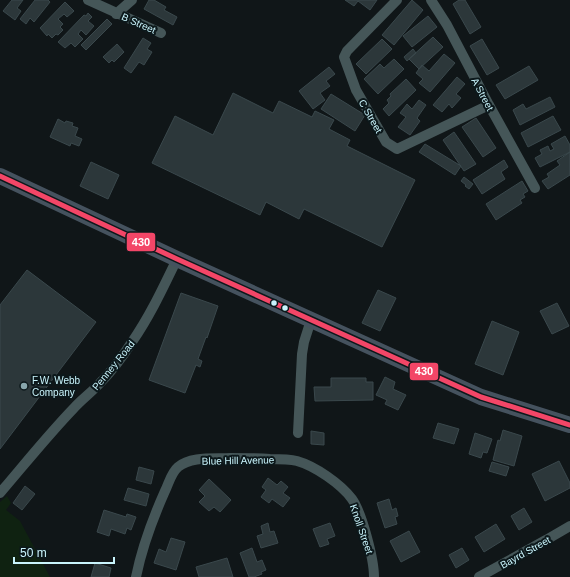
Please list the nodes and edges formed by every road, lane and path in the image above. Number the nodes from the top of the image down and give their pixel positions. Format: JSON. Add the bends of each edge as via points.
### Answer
{"nodes":[{"id":1,"x":88,"y":0,"type":"edge"},
{"id":2,"x":132,"y":0,"type":"edge"},
{"id":3,"x":397,"y":0,"type":"edge"},
{"id":4,"x":431,"y":0,"type":"edge"},
{"id":5,"x":116,"y":14,"type":"junction"},
{"id":6,"x":161,"y":33,"type":"dead end"},
{"id":7,"x":489,"y":105,"type":"junction"},
{"id":8,"x":0,"y":176,"type":"edge"},
{"id":9,"x":535,"y":188,"type":"dead end"},
{"id":10,"x":177,"y":259,"type":"junction"},
{"id":11,"x":311,"y":320,"type":"junction"},
{"id":12,"x":570,"y":425,"type":"edge"},
{"id":13,"x":298,"y":433,"type":"dead end"},
{"id":14,"x":298,"y":461,"type":"joint"},
{"id":15,"x":0,"y":493,"type":"edge"},
{"id":16,"x":570,"y":526,"type":"edge"},
{"id":17,"x":136,"y":577,"type":"edge"},
{"id":18,"x":374,"y":577,"type":"edge"},
{"id":19,"x":479,"y":577,"type":"edge"}],
"edges":[{"from":1,"to":5,"type":"street","name":"B Street"},
{"from":2,"to":5,"type":"street","name":"B Street"},
{"from":3,"to":7,"type":"street","name":"C Street","via":[[347,50],[344,57],[356,90],[386,142],[397,149]]},
{"from":4,"to":7,"type":"street","name":"A Street"},
{"from":5,"to":6,"type":"street","name":"B Street"},
{"from":7,"to":9,"type":"street","name":"A Street"},
{"from":8,"to":10,"type":"main road"},
{"from":10,"to":11,"type":"main road"},
{"from":10,"to":15,"type":"street","name":"Penney Road","via":[[150,313],[118,362]]},
{"from":11,"to":12,"type":"main road","via":[[481,397]]},
{"from":11,"to":13,"type":"street","via":[[302,354]]},
{"from":14,"to":17,"type":"street","name":"Blue Hill Avenue","via":[[201,459],[178,466],[158,507],[142,551]]},
{"from":14,"to":18,"type":"street","name":"Knoll Street","via":[[324,474],[355,504],[369,547]]},
{"from":16,"to":19,"type":"street","name":"Bayrd Street"}]}
